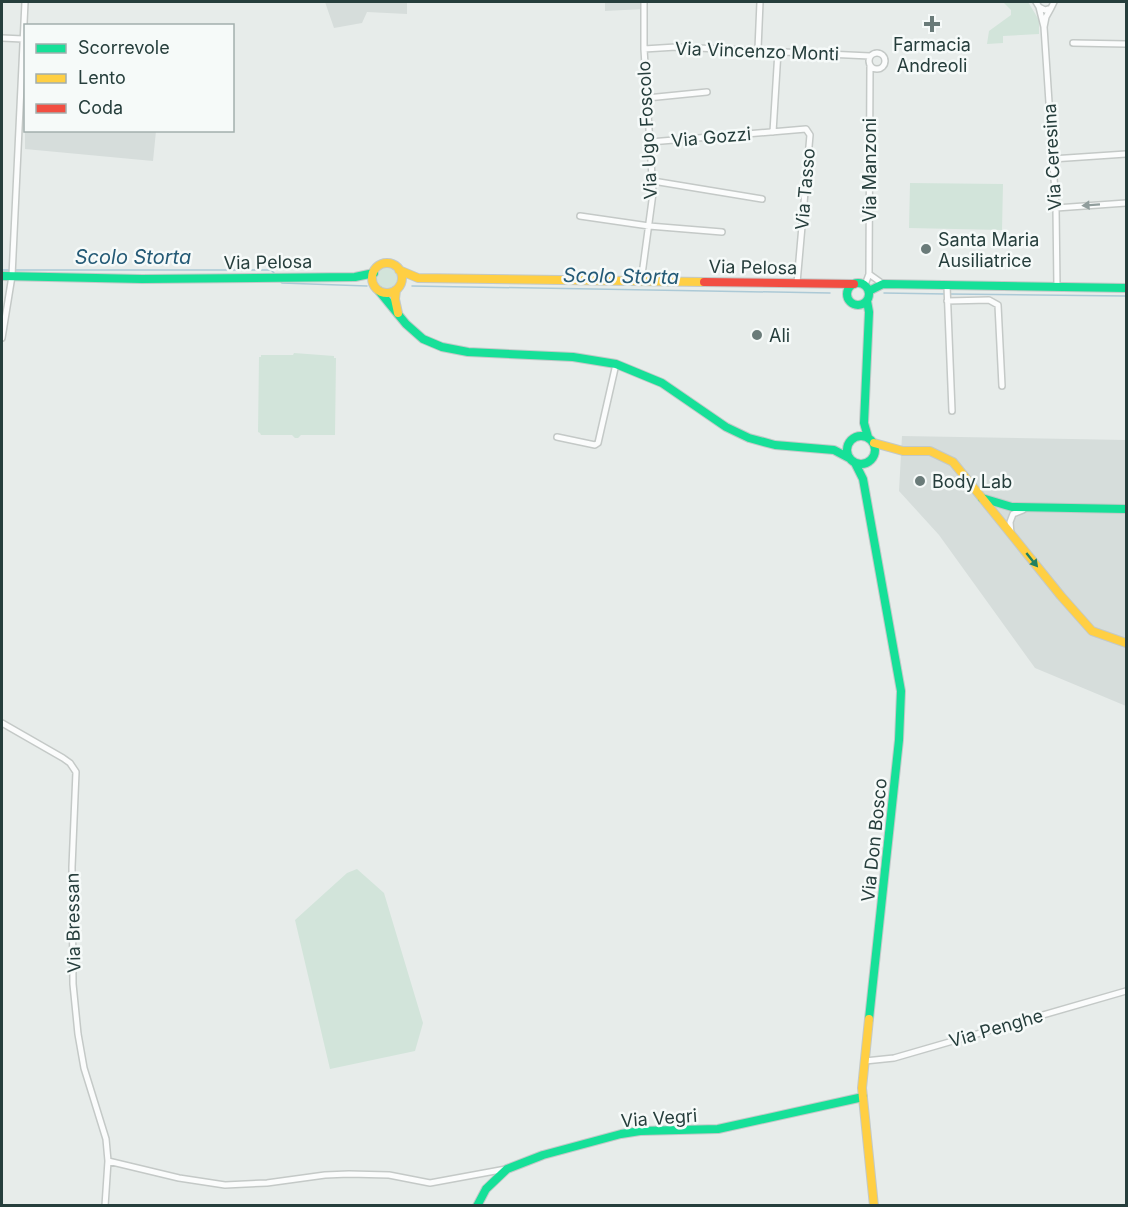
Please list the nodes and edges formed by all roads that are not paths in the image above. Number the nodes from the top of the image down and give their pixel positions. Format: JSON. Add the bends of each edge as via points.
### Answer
{"nodes":[{"id":1,"x":25,"y":2,"type":"edge"},
{"id":2,"x":644,"y":2,"type":"edge"},
{"id":3,"x":760,"y":2,"type":"edge"},
{"id":4,"x":1053,"y":3,"type":"edge"},
{"id":5,"x":1037,"y":4,"type":"edge"},
{"id":6,"x":1044,"y":27,"type":"junction"},
{"id":7,"x":2,"y":38,"type":"edge"},
{"id":8,"x":23,"y":39,"type":"junction"},
{"id":9,"x":1073,"y":43,"type":"dead end"},
{"id":10,"x":1126,"y":44,"type":"edge"},
{"id":11,"x":644,"y":50,"type":"junction"},
{"id":12,"x":758,"y":50,"type":"junction"},
{"id":13,"x":778,"y":51,"type":"junction"},
{"id":14,"x":870,"y":56,"type":"junction"},
{"id":15,"x":870,"y":65,"type":"junction"},
{"id":16,"x":879,"y":68,"type":"junction"},
{"id":17,"x":870,"y":76,"type":"junction"},
{"id":18,"x":707,"y":92,"type":"dead end"},
{"id":19,"x":647,"y":98,"type":"junction"},
{"id":20,"x":773,"y":132,"type":"junction"},
{"id":21,"x":650,"y":142,"type":"junction"},
{"id":22,"x":1126,"y":154,"type":"edge"},
{"id":23,"x":1052,"y":159,"type":"junction"},
{"id":24,"x":653,"y":181,"type":"junction"},
{"id":25,"x":762,"y":199,"type":"dead end"},
{"id":26,"x":1126,"y":203,"type":"edge"},
{"id":27,"x":1056,"y":208,"type":"junction"},
{"id":28,"x":580,"y":216,"type":"dead end"},
{"id":29,"x":649,"y":226,"type":"junction"},
{"id":30,"x":722,"y":232,"type":"dead end"},
{"id":31,"x":399,"y":270,"type":"junction"},
{"id":32,"x":12,"y":272,"type":"junction"},
{"id":33,"x":374,"y":273,"type":"junction"},
{"id":34,"x":869,"y":274,"type":"junction"},
{"id":35,"x":2,"y":276,"type":"edge"},
{"id":36,"x":355,"y":277,"type":"junction"},
{"id":37,"x":418,"y":278,"type":"junction"},
{"id":38,"x":641,"y":282,"type":"junction"},
{"id":39,"x":373,"y":283,"type":"junction"},
{"id":40,"x":797,"y":283,"type":"junction"},
{"id":41,"x":835,"y":283,"type":"junction"},
{"id":42,"x":854,"y":284,"type":"junction"},
{"id":43,"x":883,"y":284,"type":"junction"},
{"id":44,"x":398,"y":287,"type":"junction"},
{"id":45,"x":1057,"y":287,"type":"junction"},
{"id":46,"x":867,"y":288,"type":"junction"},
{"id":47,"x":1126,"y":288,"type":"edge"},
{"id":48,"x":379,"y":291,"type":"junction"},
{"id":49,"x":847,"y":294,"type":"junction"},
{"id":50,"x":947,"y":294,"type":"junction"},
{"id":51,"x":867,"y":301,"type":"junction"},
{"id":52,"x":857,"y":305,"type":"junction"},
{"id":53,"x":399,"y":315,"type":"junction"},
{"id":54,"x":868,"y":320,"type":"junction"},
{"id":55,"x":2,"y":338,"type":"edge"},
{"id":56,"x":616,"y":364,"type":"junction"},
{"id":57,"x":1002,"y":386,"type":"dead end"},
{"id":58,"x":952,"y":411,"type":"dead end"},
{"id":59,"x":864,"y":423,"type":"junction"},
{"id":60,"x":557,"y":437,"type":"dead end"},
{"id":61,"x":855,"y":437,"type":"junction"},
{"id":62,"x":871,"y":440,"type":"junction"},
{"id":63,"x":848,"y":444,"type":"junction"},
{"id":64,"x":834,"y":450,"type":"junction"},
{"id":65,"x":896,"y":450,"type":"junction"},
{"id":66,"x":875,"y":456,"type":"junction"},
{"id":67,"x":852,"y":460,"type":"junction"},
{"id":68,"x":868,"y":463,"type":"junction"},
{"id":69,"x":863,"y":479,"type":"junction"},
{"id":70,"x":982,"y":498,"type":"junction"},
{"id":71,"x":1031,"y":508,"type":"junction"},
{"id":72,"x":1126,"y":509,"type":"edge"},
{"id":73,"x":1011,"y":535,"type":"junction"},
{"id":74,"x":1126,"y":643,"type":"edge"},
{"id":75,"x":2,"y":723,"type":"edge"},
{"id":76,"x":1126,"y":991,"type":"edge"},
{"id":77,"x":865,"y":1061,"type":"junction"},
{"id":78,"x":863,"y":1097,"type":"junction"},
{"id":79,"x":108,"y":1161,"type":"junction"},
{"id":80,"x":507,"y":1169,"type":"junction"},
{"id":81,"x":105,"y":1206,"type":"edge"},
{"id":82,"x":477,"y":1206,"type":"edge"},
{"id":83,"x":874,"y":1206,"type":"edge"}],
"edges":[{"from":1,"to":8,"type":"street"},
{"from":2,"to":11,"type":"street","name":"Via Ugo Foscolo"},
{"from":3,"to":12,"type":"street"},
{"from":4,"to":5,"type":"street","name":"Via Ceresina","via":[[1045,10]]},
{"from":4,"to":6,"type":"street","name":"Via Ceresina"},
{"from":5,"to":6,"type":"street","name":"Via Ceresina"},
{"from":6,"to":23,"type":"street","name":"Via Ceresina"},
{"from":7,"to":8,"type":"street"},
{"from":8,"to":32,"type":"street"},
{"from":9,"to":10,"type":"street"},
{"from":11,"to":12,"type":"street","name":"Via Vincenzo Monti"},
{"from":11,"to":19,"type":"street","name":"Via Ugo Foscolo"},
{"from":12,"to":13,"type":"street","name":"Via Vincenzo Monti"},
{"from":13,"to":14,"type":"street","name":"Via Vincenzo Monti"},
{"from":13,"to":20,"type":"street"},
{"from":14,"to":15,"type":"street"},
{"from":14,"to":16,"type":"street","via":[[877,52],[884,56],[884,64]]},
{"from":15,"to":16,"type":"street"},
{"from":15,"to":17,"type":"street","name":"Via Manzoni"},
{"from":16,"to":17,"type":"street"},
{"from":17,"to":34,"type":"street","name":"Via Manzoni"},
{"from":18,"to":19,"type":"street"},
{"from":19,"to":21,"type":"street","name":"Via Ugo Foscolo"},
{"from":20,"to":21,"type":"street","name":"Via Gozzi"},
{"from":20,"to":40,"type":"street","name":"Via Tasso","via":[[806,129],[810,135]]},
{"from":21,"to":24,"type":"street","name":"Via Ugo Foscolo"},
{"from":22,"to":23,"type":"street"},
{"from":23,"to":27,"type":"street","name":"Via Ceresina"},
{"from":24,"to":25,"type":"street"},
{"from":24,"to":29,"type":"street","name":"Via Ugo Foscolo"},
{"from":26,"to":27,"type":"street","one_way":true},
{"from":27,"to":45,"type":"street","name":"Via Ceresina"},
{"from":28,"to":29,"type":"street"},
{"from":29,"to":30,"type":"street"},
{"from":29,"to":38,"type":"street","name":"Via Ugo Foscolo"},
{"from":31,"to":33,"type":"main road","name":"Via Pelosa","via":[[388,264],[379,266]]},
{"from":31,"to":37,"type":"main road","name":"Via Pelosa"},
{"from":31,"to":44,"type":"main road","via":[[402,280]]},
{"from":32,"to":35,"type":"main road","name":"Via Pelosa"},
{"from":32,"to":36,"type":"main road","name":"Via Pelosa","via":[[142,279]]},
{"from":32,"to":55,"type":"street"},
{"from":33,"to":36,"type":"main road","name":"Via Pelosa"},
{"from":33,"to":39,"type":"main road"},
{"from":34,"to":43,"type":"street"},
{"from":34,"to":46,"type":"street","name":"Via Manzoni"},
{"from":36,"to":39,"type":"main road","name":"Via Pelosa"},
{"from":37,"to":38,"type":"main road","name":"Via Pelosa"},
{"from":37,"to":44,"type":"main road","name":"Via Pelosa"},
{"from":38,"to":40,"type":"main road","name":"Via Pelosa"},
{"from":39,"to":48,"type":"main road"},
{"from":40,"to":41,"type":"main road","name":"Via Pelosa"},
{"from":41,"to":42,"type":"main road","name":"Via Pelosa"},
{"from":41,"to":49,"type":"main road"},
{"from":42,"to":46,"type":"main road"},
{"from":42,"to":49,"type":"main road"},
{"from":43,"to":46,"type":"main road"},
{"from":43,"to":50,"type":"main road"},
{"from":44,"to":48,"type":"main road","name":"Via Pelosa","via":[[388,293]]},
{"from":44,"to":53,"type":"main road","via":[[395,299]]},
{"from":45,"to":47,"type":"main road"},
{"from":45,"to":50,"type":"main road"},
{"from":46,"to":51,"type":"main road"},
{"from":48,"to":53,"type":"main road"},
{"from":49,"to":52,"type":"main road","via":[[851,303]]},
{"from":50,"to":57,"type":"street","via":[[998,304]]},
{"from":50,"to":58,"type":"street"},
{"from":51,"to":52,"type":"main road"},
{"from":51,"to":54,"type":"main road"},
{"from":52,"to":54,"type":"main road"},
{"from":53,"to":56,"type":"main road","via":[[423,339],[442,347]]},
{"from":54,"to":59,"type":"main road"},
{"from":56,"to":60,"type":"street","via":[[598,443],[587,445]]},
{"from":56,"to":64,"type":"main road","via":[[662,383],[749,438],[774,445]]},
{"from":59,"to":61,"type":"main road"},
{"from":59,"to":62,"type":"main road"},
{"from":61,"to":62,"type":"main road"},
{"from":61,"to":63,"type":"main road"},
{"from":62,"to":65,"type":"main road"},
{"from":62,"to":66,"type":"main road"},
{"from":63,"to":64,"type":"main road"},
{"from":63,"to":67,"type":"main road","name":"Via Don Bosco"},
{"from":64,"to":67,"type":"main road"},
{"from":65,"to":66,"type":"main road"},
{"from":65,"to":70,"type":"main road","via":[[930,451],[953,462]]},
{"from":66,"to":68,"type":"main road","name":"Via Don Bosco"},
{"from":67,"to":68,"type":"main road"},
{"from":67,"to":69,"type":"main road","name":"Via Don Bosco"},
{"from":68,"to":69,"type":"main road","name":"Via Don Bosco"},
{"from":69,"to":77,"type":"main road","name":"Via Don Bosco","via":[[901,692]]},
{"from":70,"to":71,"type":"main road"},
{"from":70,"to":73,"type":"main road"},
{"from":71,"to":72,"type":"main road"},
{"from":71,"to":73,"type":"street","via":[[1013,514]]},
{"from":73,"to":74,"type":"main road","one_way":true,"via":[[1092,631]]},
{"from":75,"to":79,"type":"street","name":"Via Bressan","via":[[63,758],[76,772],[73,984],[81,1052],[106,1139]]},
{"from":76,"to":77,"type":"street","name":"Via Penghe","via":[[894,1058]]},
{"from":77,"to":78,"type":"main road","name":"Via Don Bosco"},
{"from":78,"to":80,"type":"main road","name":"Via Vegri","via":[[718,1129],[621,1134]]},
{"from":78,"to":83,"type":"main road","name":"Via Don Bosco"},
{"from":79,"to":80,"type":"street","via":[[225,1185],[349,1174],[389,1175],[430,1183]]},
{"from":79,"to":81,"type":"street","name":"Via Bressan"},
{"from":80,"to":82,"type":"main road","name":"Via Vegri","via":[[486,1188]]}]}
